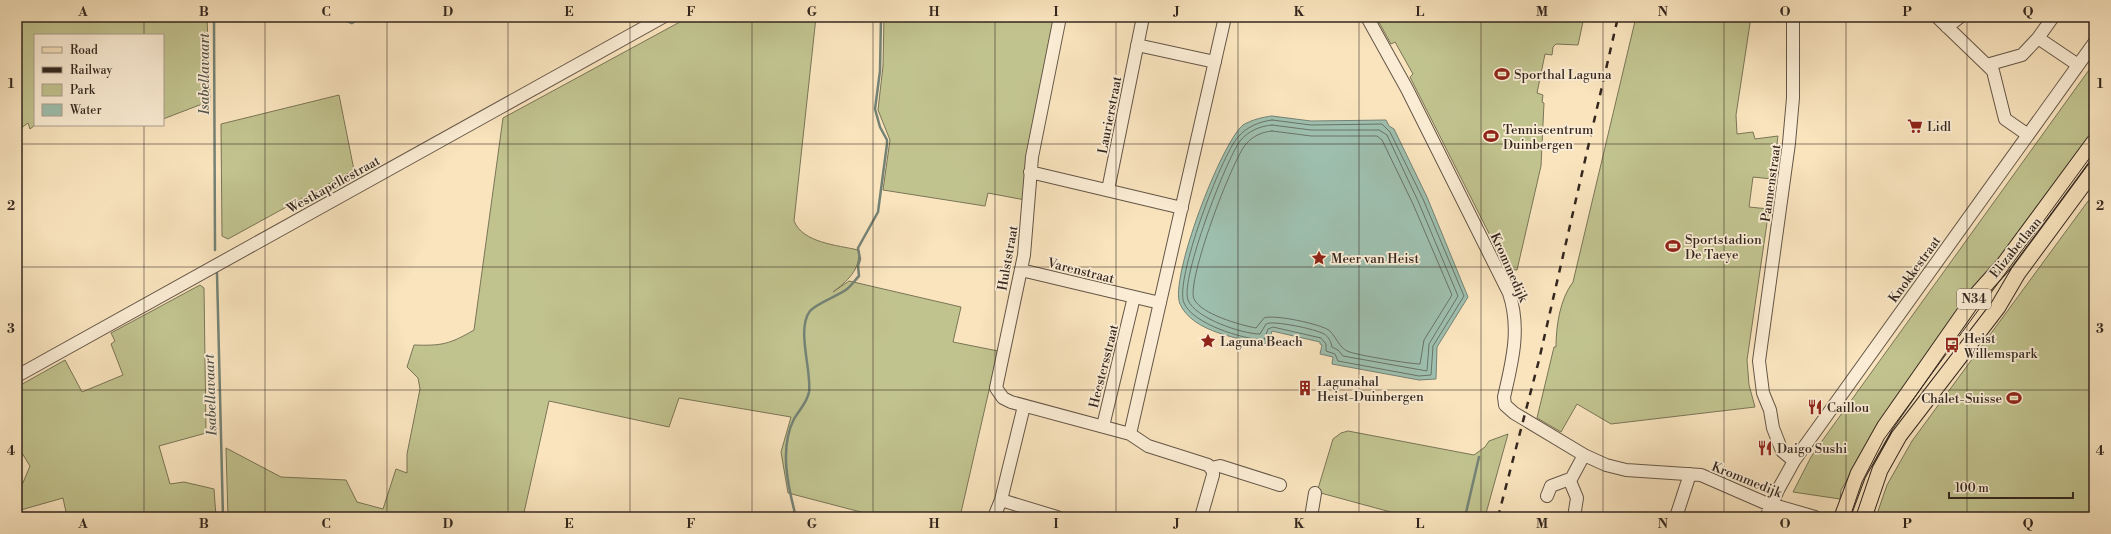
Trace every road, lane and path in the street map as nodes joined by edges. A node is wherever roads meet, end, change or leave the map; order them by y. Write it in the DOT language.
graph roads {
  1 [pos="663,17"];
  2 [pos="1060,17"];
  3 [pos="1143,17"];
  4 [pos="1225,17"];
  5 [pos="1367,17"];
  6 [pos="1793,17"];
  7 [pos="1937,17"];
  8 [pos="1960,17"];
  9 [pos="2053,17"];
  10 [pos="1947,27"];
  11 [pos="2038,38"];
  12 [pos="2094,43"];
  13 [pos="1138,45"];
  14 [pos="1214,62"];
  15 [pos="1988,66"];
  16 [pos="2078,66"];
  17 [pos="2028,135"];
  18 [pos="2094,142"];
  19 [pos="2094,170"];
  20 [pos="1030,172"];
  21 [pos="1108,190"];
  22 [pos="1182,208"];
  23 [pos="1021,270"];
  24 [pos="1134,297"];
  25 [pos="1160,303"];
  26 [pos="17,376"];
  27 [pos="1024,406"];
  28 [pos="1103,426"];
  29 [pos="1130,434"];
  30 [pos="1584,455"];
  31 [pos="1794,461"];
  32 [pos="1211,468"];
  33 [pos="1690,474"];
  34 [pos="1570,481"];
  35 [pos="1280,485"];
  36 [pos="1315,493"];
  37 [pos="1546,496"];
  38 [pos="1001,500"];
  39 [pos="1771,504"];
  40 [pos="1799,515"];
  41 [pos="994,517"];
  42 [pos="1057,517"];
  43 [pos="1201,517"];
  44 [pos="1310,517"];
  45 [pos="1574,517"];
  46 [pos="1676,517"];
  47 [pos="1766,517"];
  48 [pos="1815,517"];
  49 [pos="1842,517"];
  50 [pos="1864,517"];
  1 -- 26 [label="street, Westkapellestraat"];
  2 -- 20 [label="street, Hulststraat"];
  3 -- 13 [label="street, Laurierstraat"];
  4 -- 14 [label="street"];
  5 -- 30 [label="street, Krommedijk"];
  6 -- 31 [label="street, Pannenstraat"];
  7 -- 10 [label="street"];
  8 -- 10 [label="street"];
  9 -- 11 [label="street"];
  10 -- 15 [label="street"];
  11 -- 15 [label="street"];
  11 -- 16 [label="street"];
  12 -- 16 [label="street, Knokkestraat"];
  13 -- 14 [label="street"];
  13 -- 21 [label="street, Laurierstraat"];
  14 -- 22 [label="street"];
  15 -- 17 [label="street"];
  16 -- 17 [label="street, Knokkestraat"];
  17 -- 31 [label="street, Knokkestraat"];
  18 -- 49 [label="main road, Elizabetlaan / N34"];
  19 -- 50 [label="main road, Elizabetlaan / N34"];
  20 -- 21 [label="street"];
  20 -- 23 [label="street, Hulststraat"];
  21 -- 22 [label="street"];
  22 -- 25 [label="street"];
  23 -- 24 [label="street, Varenstraat"];
  23 -- 27 [label="street, Hulststraat"];
  24 -- 25 [label="street"];
  24 -- 28 [label="street, Heestersstraat"];
  25 -- 29 [label="street"];
  27 -- 28 [label="street, Hulststraat"];
  27 -- 38 [label="street"];
  28 -- 29 [label="street, Heestersstraat"];
  29 -- 32 [label="street, Heestersstraat"];
  30 -- 33 [label="street, Krommedijk"];
  30 -- 34 [label="street"];
  31 -- 39 [label="street, Knokkestraat"];
  32 -- 35 [label="street, Heestersstraat"];
  32 -- 43 [label="street"];
  33 -- 39 [label="street, Krommedijk"];
  33 -- 46 [label="street"];
  34 -- 37 [label="street"];
  34 -- 45 [label="street"];
  36 -- 44 [label="street"];
  38 -- 41 [label="street"];
  38 -- 42 [label="street"];
  39 -- 40 [label="street, Krommedijk"];
  39 -- 47 [label="street, Knokkestraat"];
  40 -- 48 [label="street, Krommedijk"];
}
